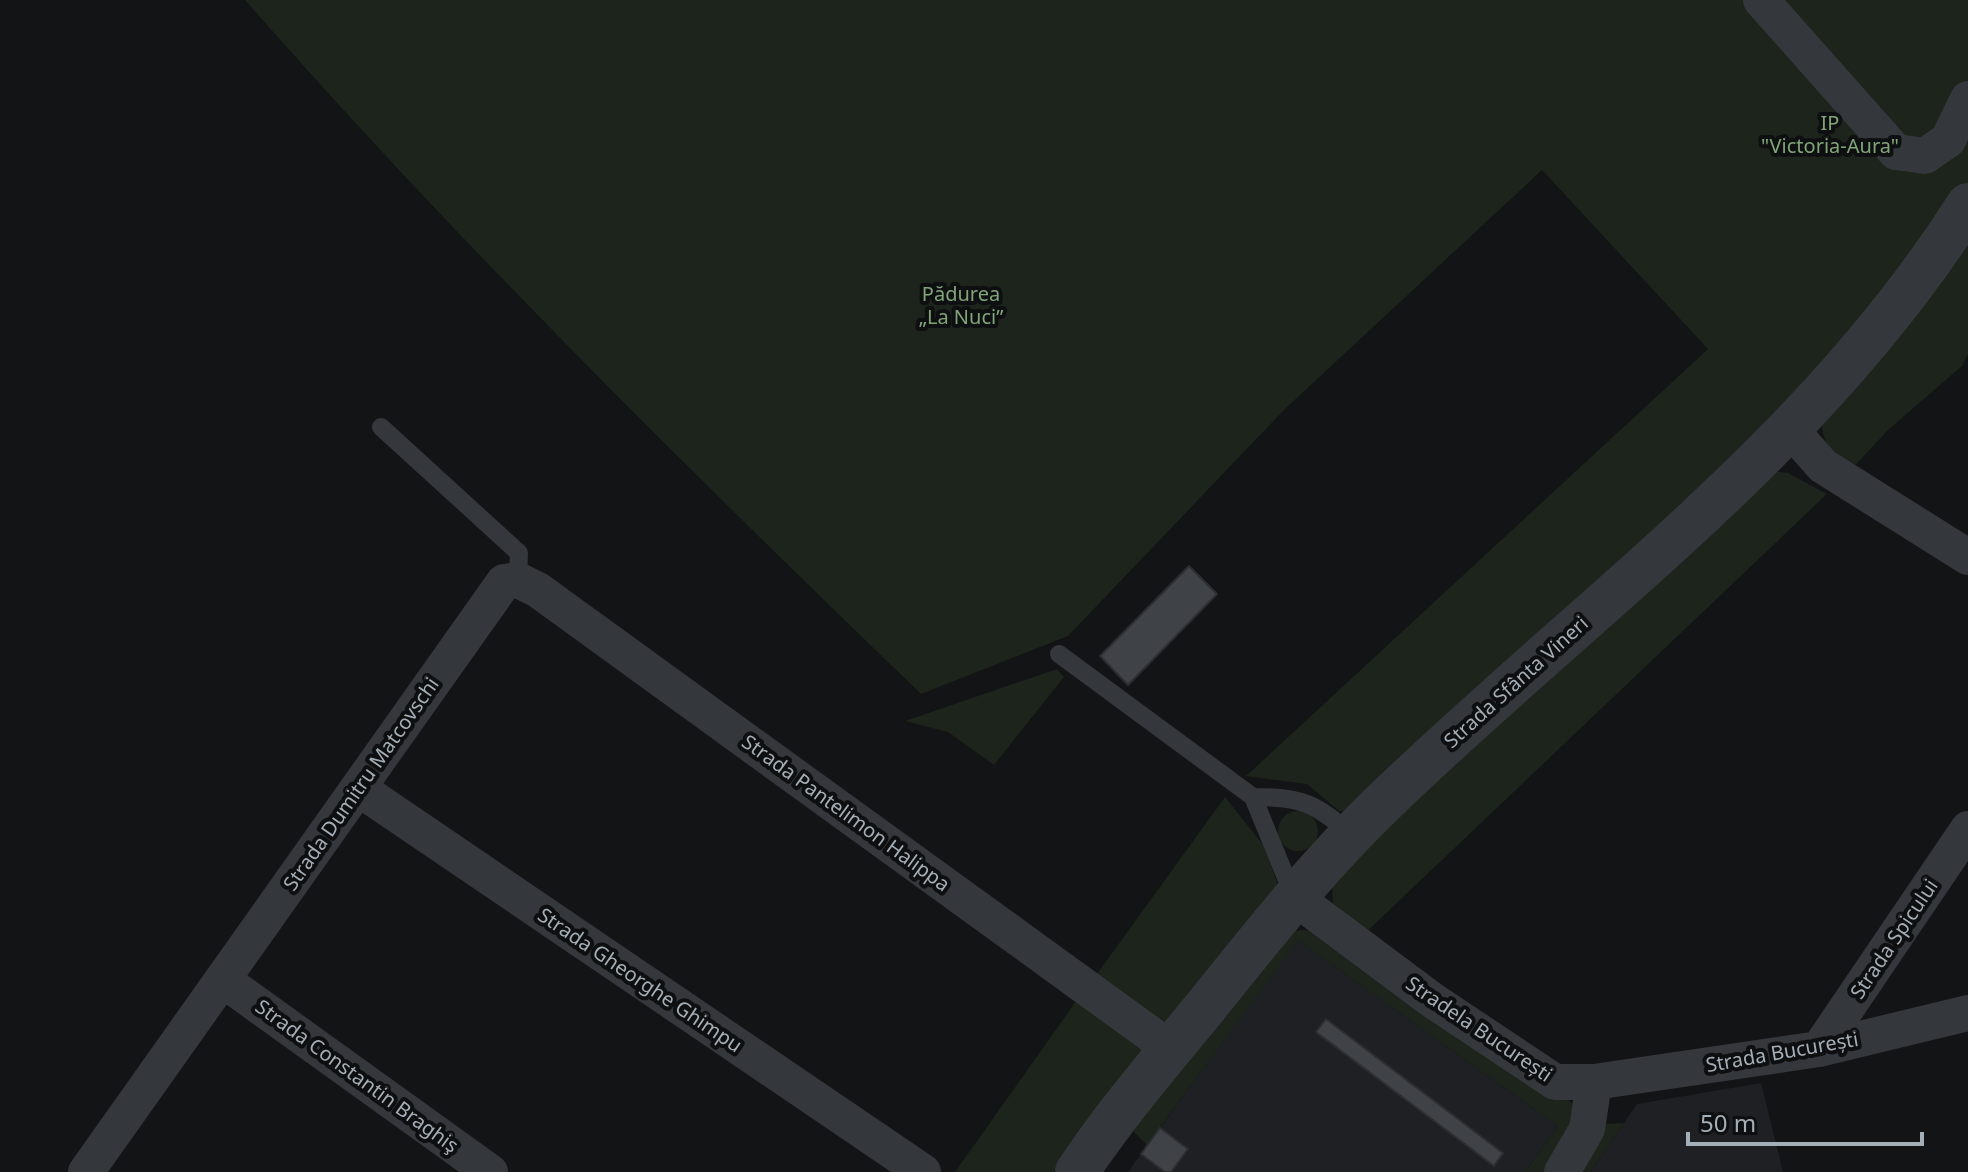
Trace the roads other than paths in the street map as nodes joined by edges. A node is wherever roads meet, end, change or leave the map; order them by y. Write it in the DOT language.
graph roads {
  1 [pos="1761,0"];
  2 [pos="1968,99"];
  3 [pos="1968,205"];
  4 [pos="381,427"];
  5 [pos="1791,430"];
  6 [pos="1968,557"];
  7 [pos="518,580"];
  8 [pos="1059,654"];
  9 [pos="358,788"];
  10 [pos="1253,797"];
  11 [pos="1968,829"];
  12 [pos="1352,835"];
  13 [pos="1294,897"];
  14 [pos="223,980"];
  15 [pos="1968,1013"];
  16 [pos="1171,1049"];
  17 [pos="1819,1049"];
  18 [pos="1594,1082"];
  19 [pos="86,1172"];
  20 [pos="490,1172"];
  21 [pos="923,1172"];
  22 [pos="1077,1172"];
  23 [pos="1562,1172"];
  1 -- 2 [label="street"];
  3 -- 5 [label="street, Strada Sfânta Vineri"];
  4 -- 7 [label="lane"];
  5 -- 6 [label="street"];
  5 -- 12 [label="street, Strada Sfânta Vineri"];
  7 -- 9 [label="street, Strada Dumitru Matcovschi"];
  7 -- 16 [label="street, Strada Pantelimon Halippa"];
  8 -- 10 [label="lane"];
  9 -- 14 [label="street, Strada Dumitru Matcovschi"];
  9 -- 21 [label="street, Strada Gheorghe Ghimpu"];
  10 -- 12 [label="lane"];
  10 -- 13 [label="lane"];
  11 -- 17 [label="street, Strada Spicului"];
  12 -- 13 [label="street, Strada Sfânta Vineri"];
  13 -- 16 [label="street, Strada Sfânta Vineri"];
  13 -- 18 [label="street, Stradela București"];
  14 -- 19 [label="street, Strada Dumitru Matcovschi"];
  14 -- 20 [label="street, Strada Constantin Braghiş"];
  15 -- 17 [label="street, Strada București"];
  16 -- 22 [label="street, Strada Sfânta Vineri"];
  17 -- 18 [label="street, Strada București"];
  18 -- 23 [label="street"];
}
